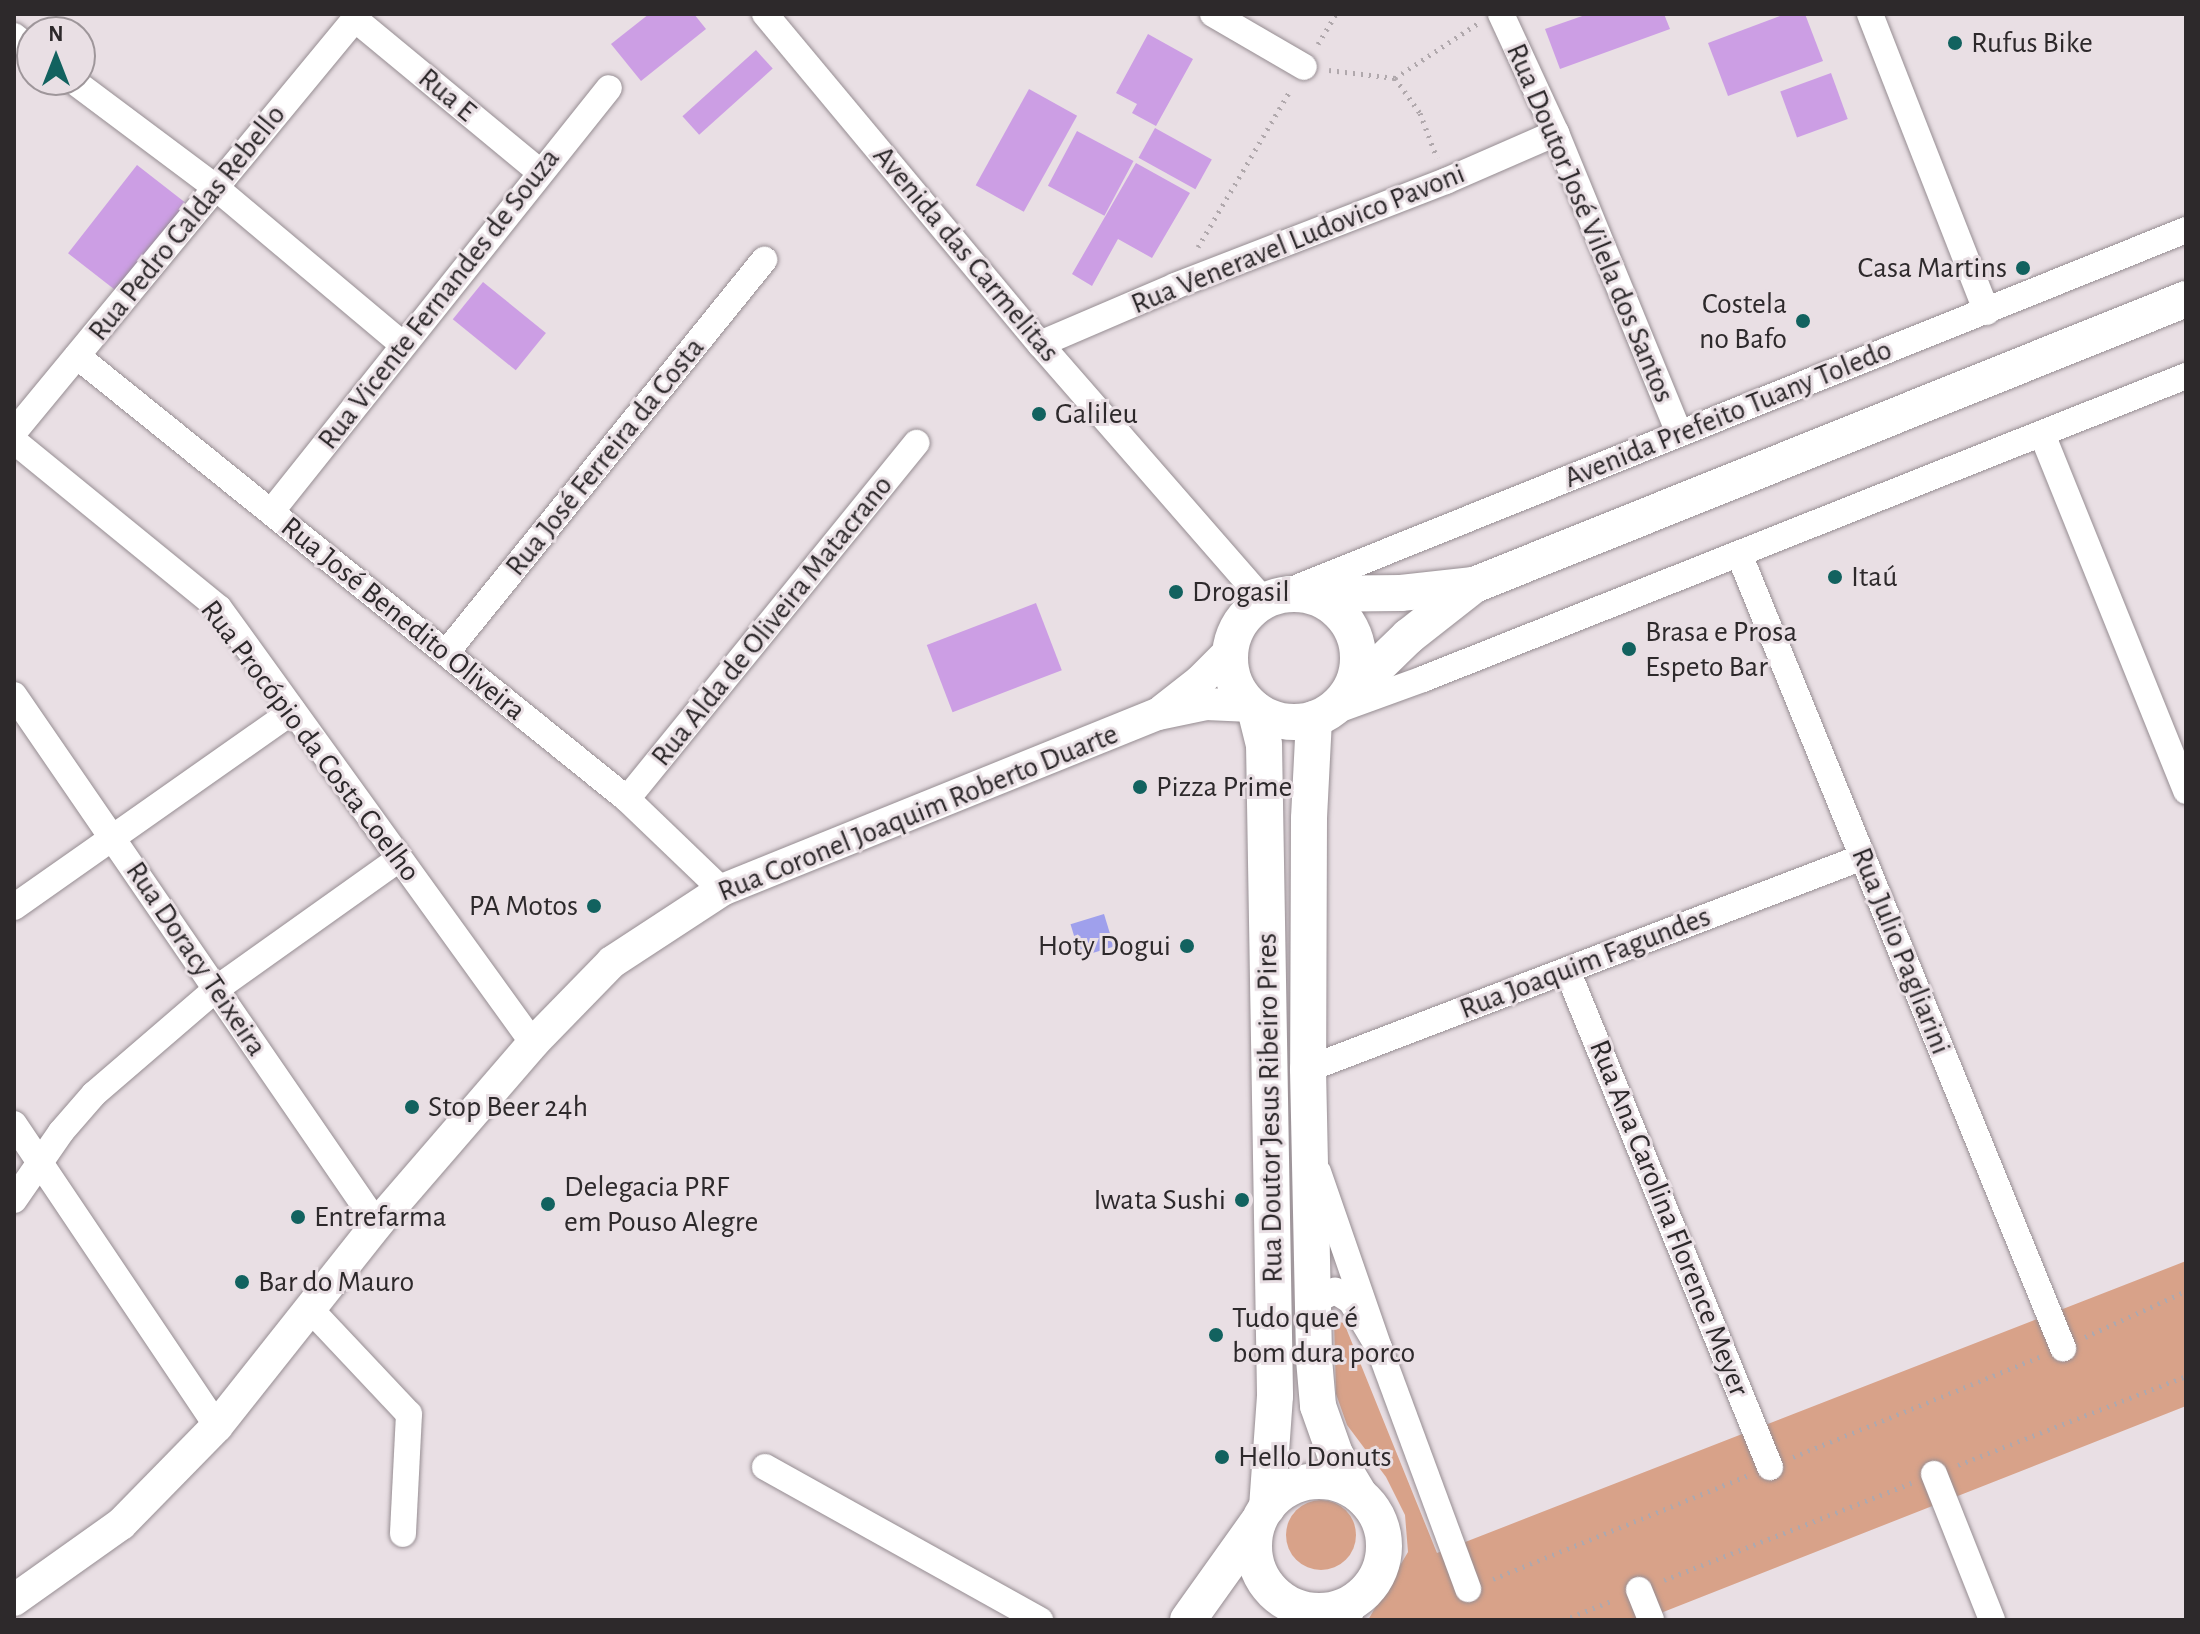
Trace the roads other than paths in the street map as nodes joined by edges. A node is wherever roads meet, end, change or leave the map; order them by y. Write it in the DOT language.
graph roads {
  1 [pos="765,14"];
  2 [pos="1213,14"];
  3 [pos="1872,15"];
  4 [pos="357,16"];
  5 [pos="1490,18"];
  6 [pos="1304,67"];
  7 [pos="609,88"];
  8 [pos="93,96"];
  9 [pos="1556,133"];
  10 [pos="539,171"];
  11 [pos="215,187"];
  12 [pos="2186,230"];
  13 [pos="764,260"];
  14 [pos="2186,299"];
  15 [pos="1987,312"];
  16 [pos="402,344"];
  17 [pos="1040,344"];
  18 [pos="77,356"];
  19 [pos="2186,376"];
  20 [pos="14,432"];
  21 [pos="1679,433"];
  22 [pos="2042,434"];
  23 [pos="14,441"];
  24 [pos="916,443"];
  25 [pos="271,512"];
  26 [pos="1739,554"];
  27 [pos="1474,585"];
  28 [pos="1279,598"];
  29 [pos="1230,651"];
  30 [pos="446,653"];
  31 [pos="14,695"];
  32 [pos="1253,708"];
  33 [pos="293,711"];
  34 [pos="1326,712"];
  35 [pos="1158,714"];
  36 [pos="2177,742"];
  37 [pos="2186,791"];
  38 [pos="627,799"];
  39 [pos="112,838"];
  40 [pos="1863,857"];
  41 [pos="399,859"];
  42 [pos="722,890"];
  43 [pos="14,907"];
  44 [pos="1567,970"];
  45 [pos="216,989"];
  46 [pos="533,1043"];
  47 [pos="1308,1069"];
  48 [pos="14,1124"];
  49 [pos="1310,1147"];
  50 [pos="40,1162"];
  51 [pos="14,1200"];
  52 [pos="377,1224"];
  53 [pos="1313,1302"];
  54 [pos="310,1309"];
  55 [pos="1379,1348"];
  56 [pos="2063,1348"];
  57 [pos="217,1426"];
  58 [pos="765,1467"];
  59 [pos="1770,1467"];
  60 [pos="1934,1474"];
  61 [pos="1359,1494"];
  62 [pos="1263,1515"];
  63 [pos="403,1534"];
  64 [pos="1468,1589"];
  65 [pos="1639,1590"];
  66 [pos="14,1600"];
  67 [pos="1352,1610"];
  68 [pos="1312,1613"];
  69 [pos="1040,1620"];
  70 [pos="1188,1620"];
  71 [pos="1265,1620"];
  72 [pos="1651,1620"];
  73 [pos="1992,1620"];
  1 -- 17 [label="street, Avenida das Carmelitas"];
  2 -- 6 [label="street"];
  3 -- 15 [label="street"];
  4 -- 10 [label="street, Rua E"];
  4 -- 11 [label="street, Rua Pedro Caldas Rebello"];
  5 -- 9 [label="street, Rua Doutor José Vilela dos Santos"];
  7 -- 10 [label="street, Rua Vicente Fernandes de Souza"];
  8 -- 11 [label="street"];
  9 -- 17 [label="street, Rua Veneravel Ludovico Pavoni"];
  9 -- 21 [label="street, Rua Doutor José Vilela dos Santos"];
  10 -- 16 [label="street, Rua Vicente Fernandes de Souza"];
  11 -- 16 [label="street"];
  11 -- 18 [label="street, Rua Pedro Caldas Rebello"];
  12 -- 15 [label="street, Avenida Prefeito Tuany Toledo"];
  13 -- 30 [label="street, Rua José Ferreira da Costa"];
  14 -- 27 [label="main road"];
  15 -- 21 [label="street, Avenida Prefeito Tuany Toledo"];
  16 -- 25 [label="street, Rua Vicente Fernandes de Souza"];
  17 -- 28 [label="street, Avenida das Carmelitas"];
  18 -- 20 [label="street, Rua Pedro Caldas Rebello"];
  18 -- 25 [label="street, Rua José Benedito Oliveira"];
  19 -- 22 [label="street"];
  21 -- 28 [label="street, Avenida Prefeito Tuany Toledo"];
  22 -- 26 [label="street"];
  22 -- 36 [label="street"];
  23 -- 33 [label="street, Rua Procópio da Costa Coelho"];
  24 -- 38 [label="street, Rua Alda de Oliveira Matacrano"];
  25 -- 30 [label="street, Rua José Benedito Oliveira"];
  26 -- 34 [label="street"];
  26 -- 40 [label="street, Rua Julio Pagliarini"];
  27 -- 28 [label="main road"];
  27 -- 34 [label="main road"];
  28 -- 29 [label="main road"];
  28 -- 34 [label="main road"];
  29 -- 32 [label="main road"];
  29 -- 35 [label="street, Rua Coronel Joaquim Roberto Duarte"];
  30 -- 38 [label="street, Rua José Benedito Oliveira"];
  31 -- 39 [label="street, Rua Doracy Teixeira"];
  32 -- 34 [label="main road"];
  32 -- 35 [label="street, Rua Coronel Joaquim Roberto Duarte"];
  32 -- 62 [label="main road, Rua Doutor Jesus Ribeiro Pires"];
  33 -- 39 [label="street"];
  33 -- 41 [label="street, Rua Procópio da Costa Coelho"];
  34 -- 47 [label="main road, Rua Doutor Jesus Ribeiro Pires"];
  35 -- 42 [label="street, Rua Coronel Joaquim Roberto Duarte"];
  36 -- 37 [label="street"];
  38 -- 42 [label="street, Rua José Benedito Oliveira"];
  39 -- 43 [label="street"];
  39 -- 45 [label="street, Rua Doracy Teixeira"];
  40 -- 44 [label="street, Rua Joaquim Fagundes"];
  40 -- 56 [label="street, Rua Julio Pagliarini"];
  41 -- 45 [label="street"];
  41 -- 46 [label="street, Rua Procópio da Costa Coelho"];
  42 -- 46 [label="street, Rua Coronel Joaquim Roberto Duarte"];
  44 -- 47 [label="street, Rua Joaquim Fagundes"];
  44 -- 59 [label="street, Rua Ana Carolina Florence Meyer"];
  45 -- 50 [label="street"];
  45 -- 52 [label="street, Rua Doracy Teixeira"];
  46 -- 52 [label="street, Rua Coronel Joaquim Roberto Duarte"];
  47 -- 49 [label="main road, Rua Doutor Jesus Ribeiro Pires"];
  48 -- 50 [label="street"];
  49 -- 53 [label="main road, Rua Doutor Jesus Ribeiro Pires"];
  49 -- 55 [label="street, Rua Doutor Jesus Ribeiro Pires"];
  50 -- 51 [label="street"];
  50 -- 57 [label="street"];
  52 -- 54 [label="street, Rua Coronel Joaquim Roberto Duarte"];
  53 -- 55 [label="street, Rua Doutor Jesus Ribeiro Pires"];
  53 -- 61 [label="main road, Rua Doutor Jesus Ribeiro Pires"];
  54 -- 57 [label="street, Rua Coronel Joaquim Roberto Duarte"];
  54 -- 63 [label="street"];
  55 -- 64 [label="street, Rua Doutor Jesus Ribeiro Pires"];
  57 -- 66 [label="street, Rua Coronel Joaquim Roberto Duarte"];
  58 -- 69 [label="street"];
  60 -- 73 [label="street"];
  61 -- 62 [label="main road"];
  61 -- 67 [label="main road"];
  62 -- 68 [label="main road"];
  62 -- 70 [label="main road"];
  65 -- 72 [label="street"];
  67 -- 68 [label="main road"];
  68 -- 71 [label="main road"];
}
